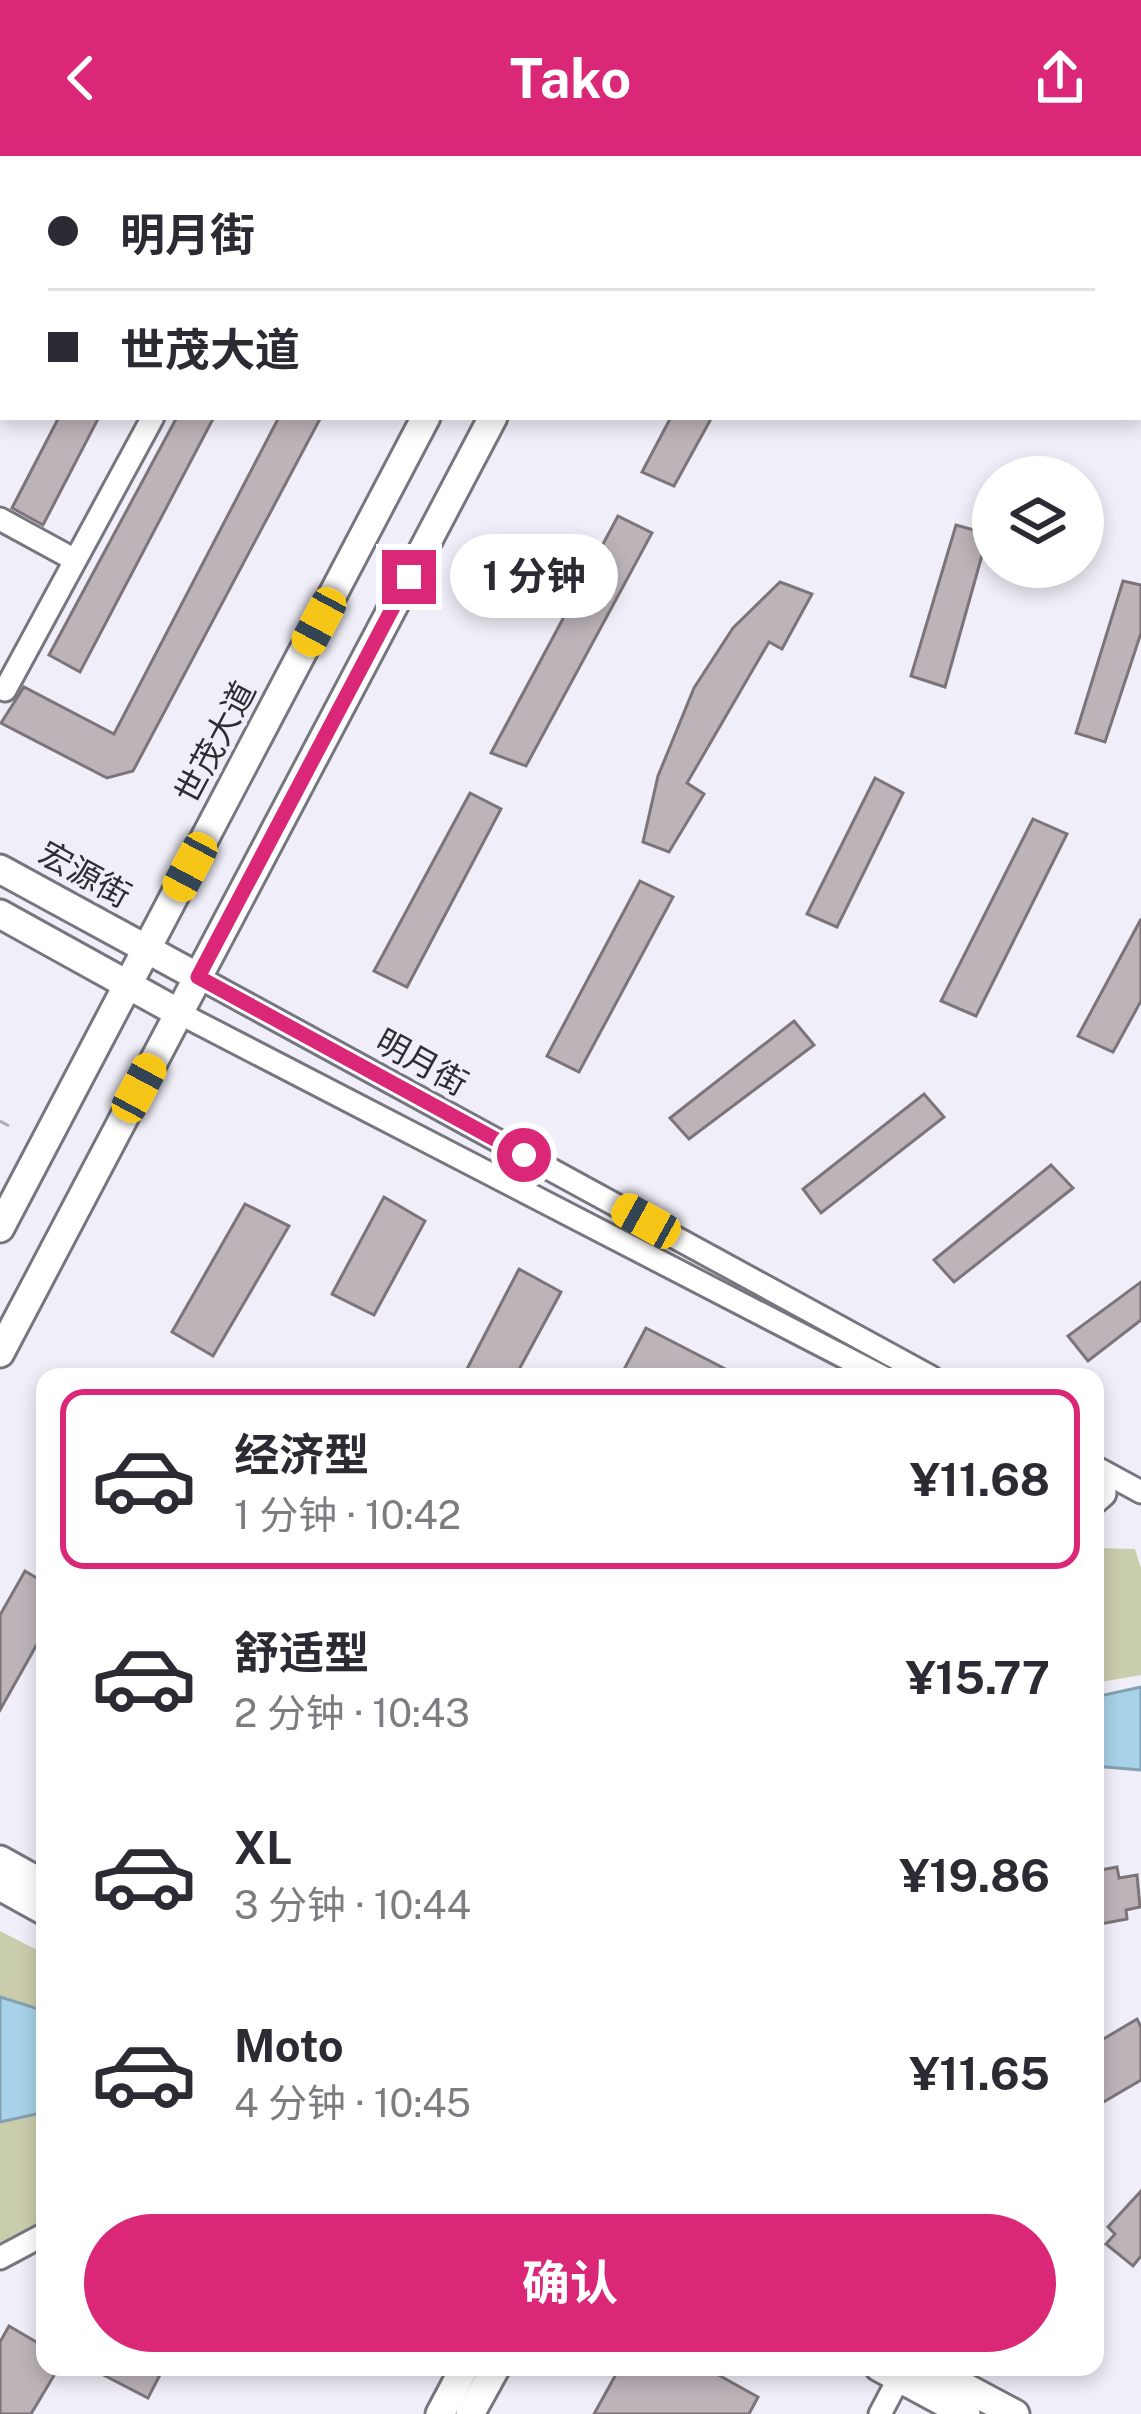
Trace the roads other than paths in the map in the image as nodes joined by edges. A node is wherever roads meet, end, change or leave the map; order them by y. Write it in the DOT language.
graph roads {
  1 [pos="150,420"];
  2 [pos="424,420"];
  3 [pos="492,420"];
  4 [pos="0,518"];
  5 [pos="75,560"];
  6 [pos="5,690"];
  7 [pos="0,869"];
  8 [pos="0,914"];
  9 [pos="147,949"];
  10 [pos="198,977"];
  11 [pos="128,985"];
  12 [pos="179,1013"];
  13 [pos="0,1228"];
  14 [pos="0,1353"];
  15 [pos="867,1368"];
  16 [pos="915,1368"];
  17 [pos="1104,1488"];
  18 [pos="1141,1495"];
  19 [pos="0,1860"];
  20 [pos="36,1880"];
  21 [pos="0,1886"];
  22 [pos="36,1906"];
  23 [pos="36,2239"];
  24 [pos="0,2258"];
  25 [pos="461,2376"];
  26 [pos="491,2376"];
  27 [pos="888,2376"];
  28 [pos="896,2376"];
  29 [pos="945,2376"];
  30 [pos="440,2414"];
  31 [pos="470,2414"];
  32 [pos="880,2414"];
  33 [pos="966,2414"];
  34 [pos="1015,2414"];
  1 -- 5 [label="street"];
  2 -- 9 [label="main road, 世茂大道"];
  3 -- 10 [label="main road"];
  4 -- 5 [label="street"];
  5 -- 6 [label="street"];
  7 -- 9 [label="main road, 宏源街"];
  8 -- 11 [label="main road"];
  9 -- 10 [label="main road, 宏源街"];
  9 -- 11 [label="main road, 世茂大道"];
  10 -- 12 [label="main road"];
  10 -- 16 [label="street, 明月街"];
  11 -- 12 [label="main road"];
  11 -- 13 [label="main road, 世茂大道"];
  12 -- 14 [label="main road"];
  12 -- 15 [label="street, 明月街"];
  17 -- 18 [label="street"];
  19 -- 20 [label="main road"];
  21 -- 22 [label="main road"];
  23 -- 24 [label="street"];
  25 -- 30 [label="main road"];
  26 -- 31 [label="main road"];
  27 -- 32 [label="street"];
  28 -- 33 [label="main road"];
  29 -- 34 [label="main road"];
}
